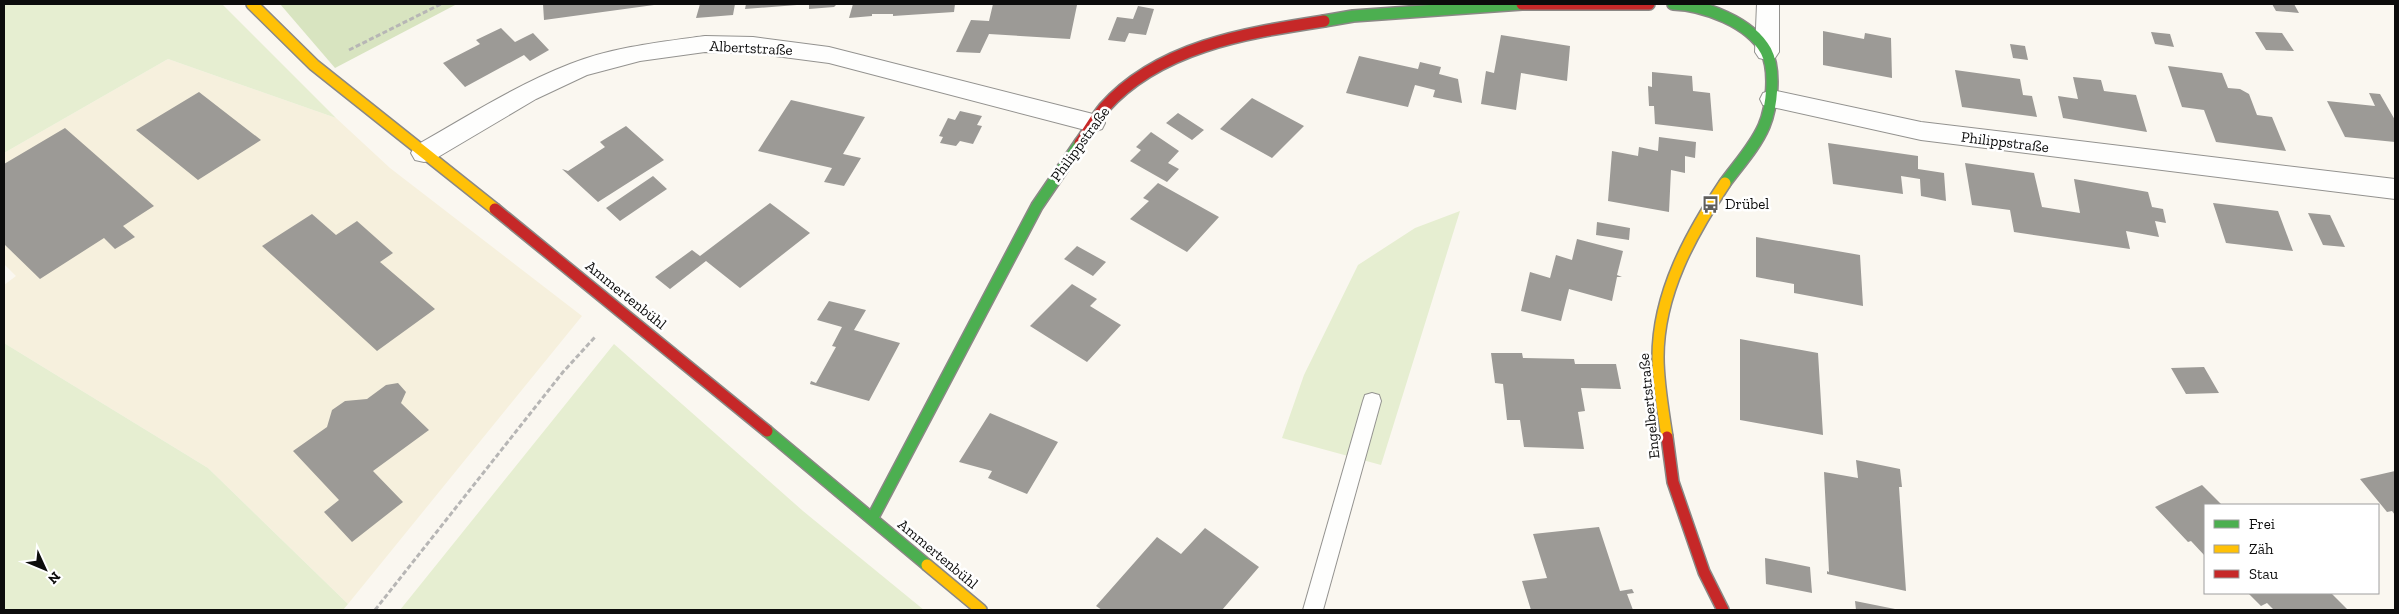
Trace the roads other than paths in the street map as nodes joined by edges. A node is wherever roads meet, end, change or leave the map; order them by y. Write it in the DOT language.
graph roads {
  1 [pos="252,4"];
  2 [pos="1648,4"];
  3 [pos="1673,4"];
  4 [pos="1768,4"];
  5 [pos="1766,52"];
  6 [pos="1772,99"];
  7 [pos="1093,123"];
  8 [pos="424,153"];
  9 [pos="2395,189"];
  10 [pos="1372,401"];
  11 [pos="872,519"];
  12 [pos="981,610"];
  13 [pos="1312,610"];
  14 [pos="1723,610"];
  1 -- 8 [label="street, Ammertenbühl"];
  2 -- 7 [label="street, Philippstraße"];
  3 -- 5 [label="street"];
  4 -- 5 [label="street"];
  5 -- 6 [label="street"];
  6 -- 9 [label="street, Philippstraße"];
  6 -- 14 [label="street, Engelbertstraße"];
  7 -- 8 [label="street, Albertstraße"];
  7 -- 11 [label="street, Philippstraße"];
  8 -- 11 [label="street, Ammertenbühl"];
  10 -- 13 [label="lane"];
  11 -- 12 [label="street, Ammertenbühl"];
}
